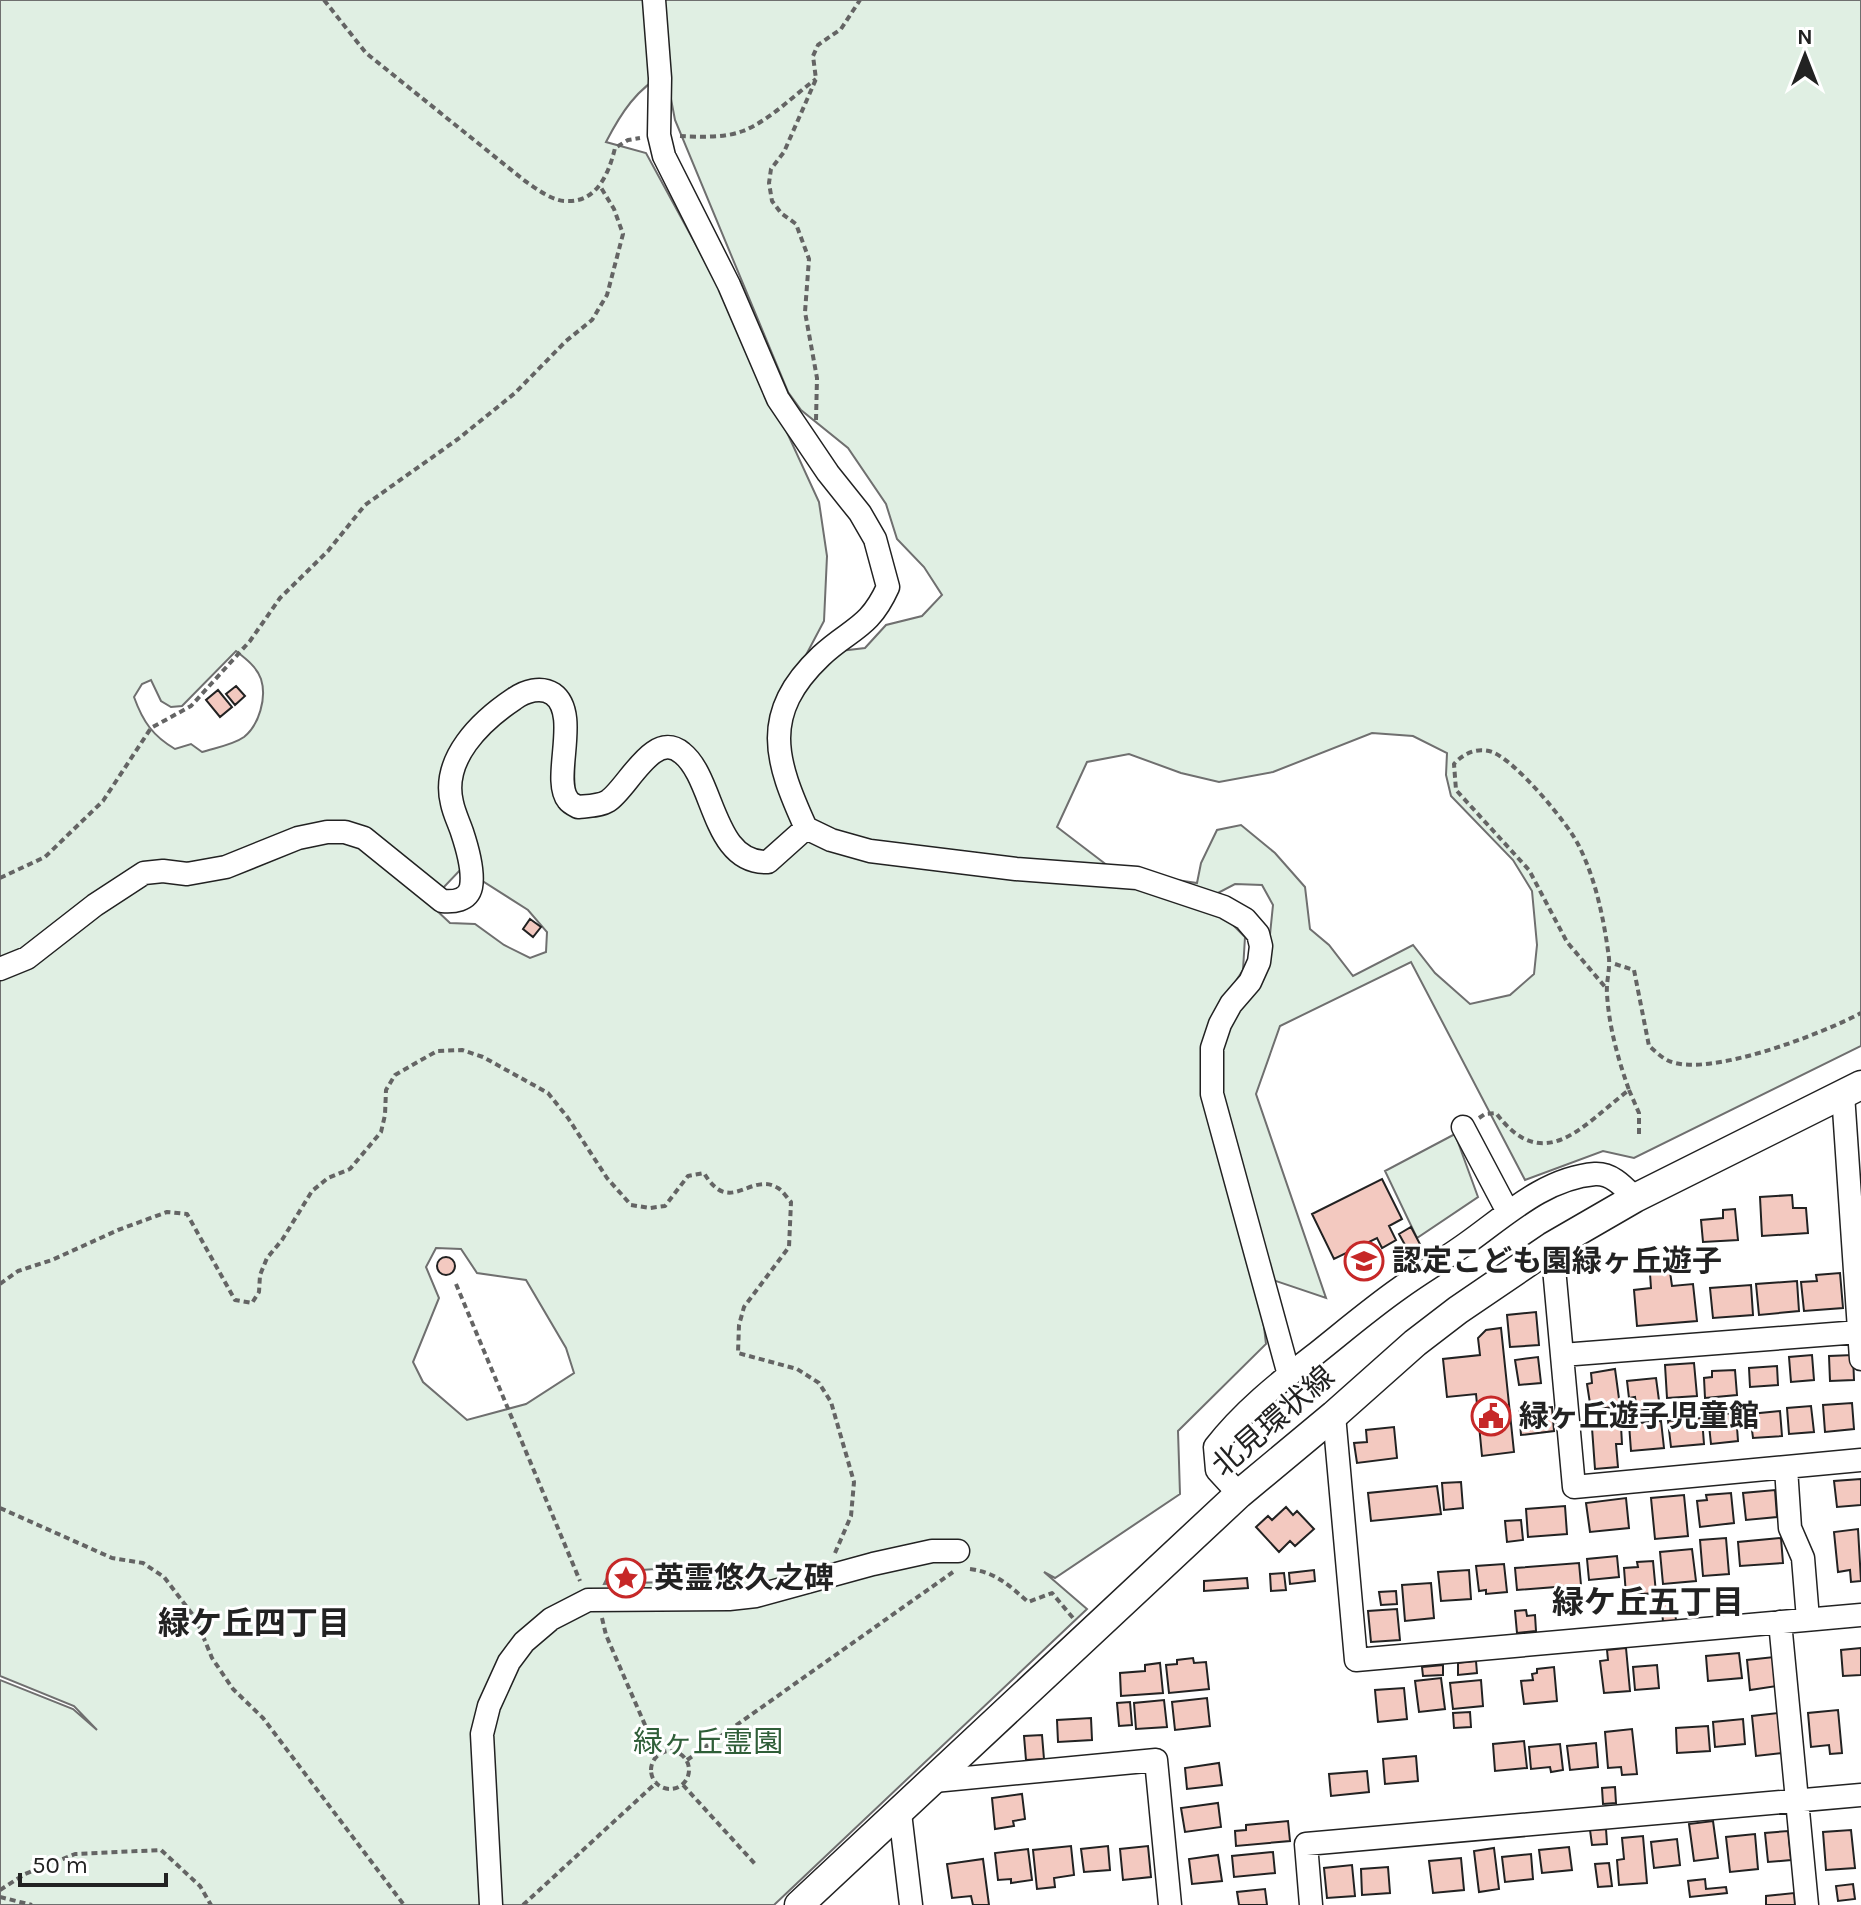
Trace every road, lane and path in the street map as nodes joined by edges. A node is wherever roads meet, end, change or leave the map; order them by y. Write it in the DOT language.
graph roads {
  1 [pos="324,0"];
  2 [pos="654,0"];
  3 [pos="860,0"];
  4 [pos="816,79"];
  5 [pos="659,135"];
  6 [pos="600,186"];
  7 [pos="805,439"];
  8 [pos="806,828"];
  9 [pos="0,878"];
  10 [pos="1615,964"];
  11 [pos="0,969"];
  12 [pos="1606,988"];
  13 [pos="1861,1013"];
  14 [pos="1629,1090"];
  15 [pos="1852,1090"];
  16 [pos="1463,1127"];
  17 [pos="1639,1137"];
  18 [pos="1635,1198"];
  19 [pos="1508,1212"];
  20 [pos="1552,1246"];
  21 [pos="0,1284"];
  22 [pos="456,1284"];
  23 [pos="1859,1332"];
  24 [pos="1562,1355"];
  25 [pos="1861,1359"];
  26 [pos="1289,1375"];
  27 [pos="1334,1415"];
  28 [pos="1861,1460"];
  29 [pos="1786,1468"];
  30 [pos="1239,1494"];
  31 [pos="0,1508"];
  32 [pos="958,1551"];
  33 [pos="823,1577"];
  34 [pos="593,1600"];
  35 [pos="1861,1615"];
  36 [pos="1075,1619"];
  37 [pos="1808,1619"];
  38 [pos="1780,1622"];
  39 [pos="658,1755"];
  40 [pos="687,1760"];
  41 [pos="934,1781"];
  42 [pos="656,1783"];
  43 [pos="683,1785"];
  44 [pos="1861,1795"];
  45 [pos="1797,1801"];
  46 [pos="900,1813"];
  47 [pos="756,1865"];
  48 [pos="0,1890"];
  49 [pos="0,1897"];
  50 [pos="32,1905"];
  51 [pos="211,1905"];
  52 [pos="404,1905"];
  53 [pos="491,1905"];
  54 [pos="523,1905"];
  55 [pos="799,1905"];
  56 [pos="911,1905"];
  57 [pos="1170,1905"];
  58 [pos="1311,1905"];
  59 [pos="1807,1905"];
  1 -- 6 [label="path"];
  2 -- 5 [label="street"];
  3 -- 4 [label="path"];
  4 -- 5 [label="path"];
  4 -- 7 [label="path"];
  5 -- 6 [label="path"];
  5 -- 7 [label="street"];
  6 -- 9 [label="path"];
  7 -- 8 [label="street"];
  8 -- 11 [label="street"];
  8 -- 26 [label="street"];
  10 -- 13 [label="path"];
  12 -- 12 [label="path"];
  12 -- 14 [label="path"];
  14 -- 16 [label="path"];
  14 -- 17 [label="path"];
  15 -- 18 [label="main road, 北見環状線"];
  15 -- 23 [label="street"];
  16 -- 19 [label="street"];
  18 -- 19 [label="street"];
  18 -- 20 [label="main road, 北見環状線"];
  19 -- 26 [label="street"];
  20 -- 24 [label="street"];
  20 -- 27 [label="main road, 北見環状線"];
  21 -- 33 [label="path"];
  22 -- 34 [label="path"];
  23 -- 24 [label="street"];
  23 -- 25 [label="street"];
  24 -- 29 [label="street"];
  26 -- 30 [label="street"];
  27 -- 30 [label="main road, 北見環状線"];
  27 -- 38 [label="street"];
  28 -- 29 [label="street"];
  29 -- 37 [label="street"];
  30 -- 41 [label="main road, 北見環状線"];
  31 -- 52 [label="path"];
  32 -- 33 [label="street"];
  33 -- 34 [label="street"];
  34 -- 39 [label="path"];
  34 -- 53 [label="street"];
  35 -- 37 [label="street"];
  36 -- 40 [label="path"];
  37 -- 38 [label="street"];
  38 -- 45 [label="street"];
  39 -- 40 [label="path"];
  39 -- 42 [label="path"];
  40 -- 43 [label="path"];
  41 -- 46 [label="main road, 北見環状線"];
  41 -- 57 [label="street"];
  42 -- 43 [label="path"];
  42 -- 54 [label="path"];
  43 -- 47 [label="path"];
  44 -- 45 [label="street"];
  45 -- 58 [label="street"];
  45 -- 59 [label="street"];
  46 -- 55 [label="main road, 北見環状線"];
  46 -- 56 [label="street"];
  48 -- 51 [label="path"];
  49 -- 50 [label="path"];
}
